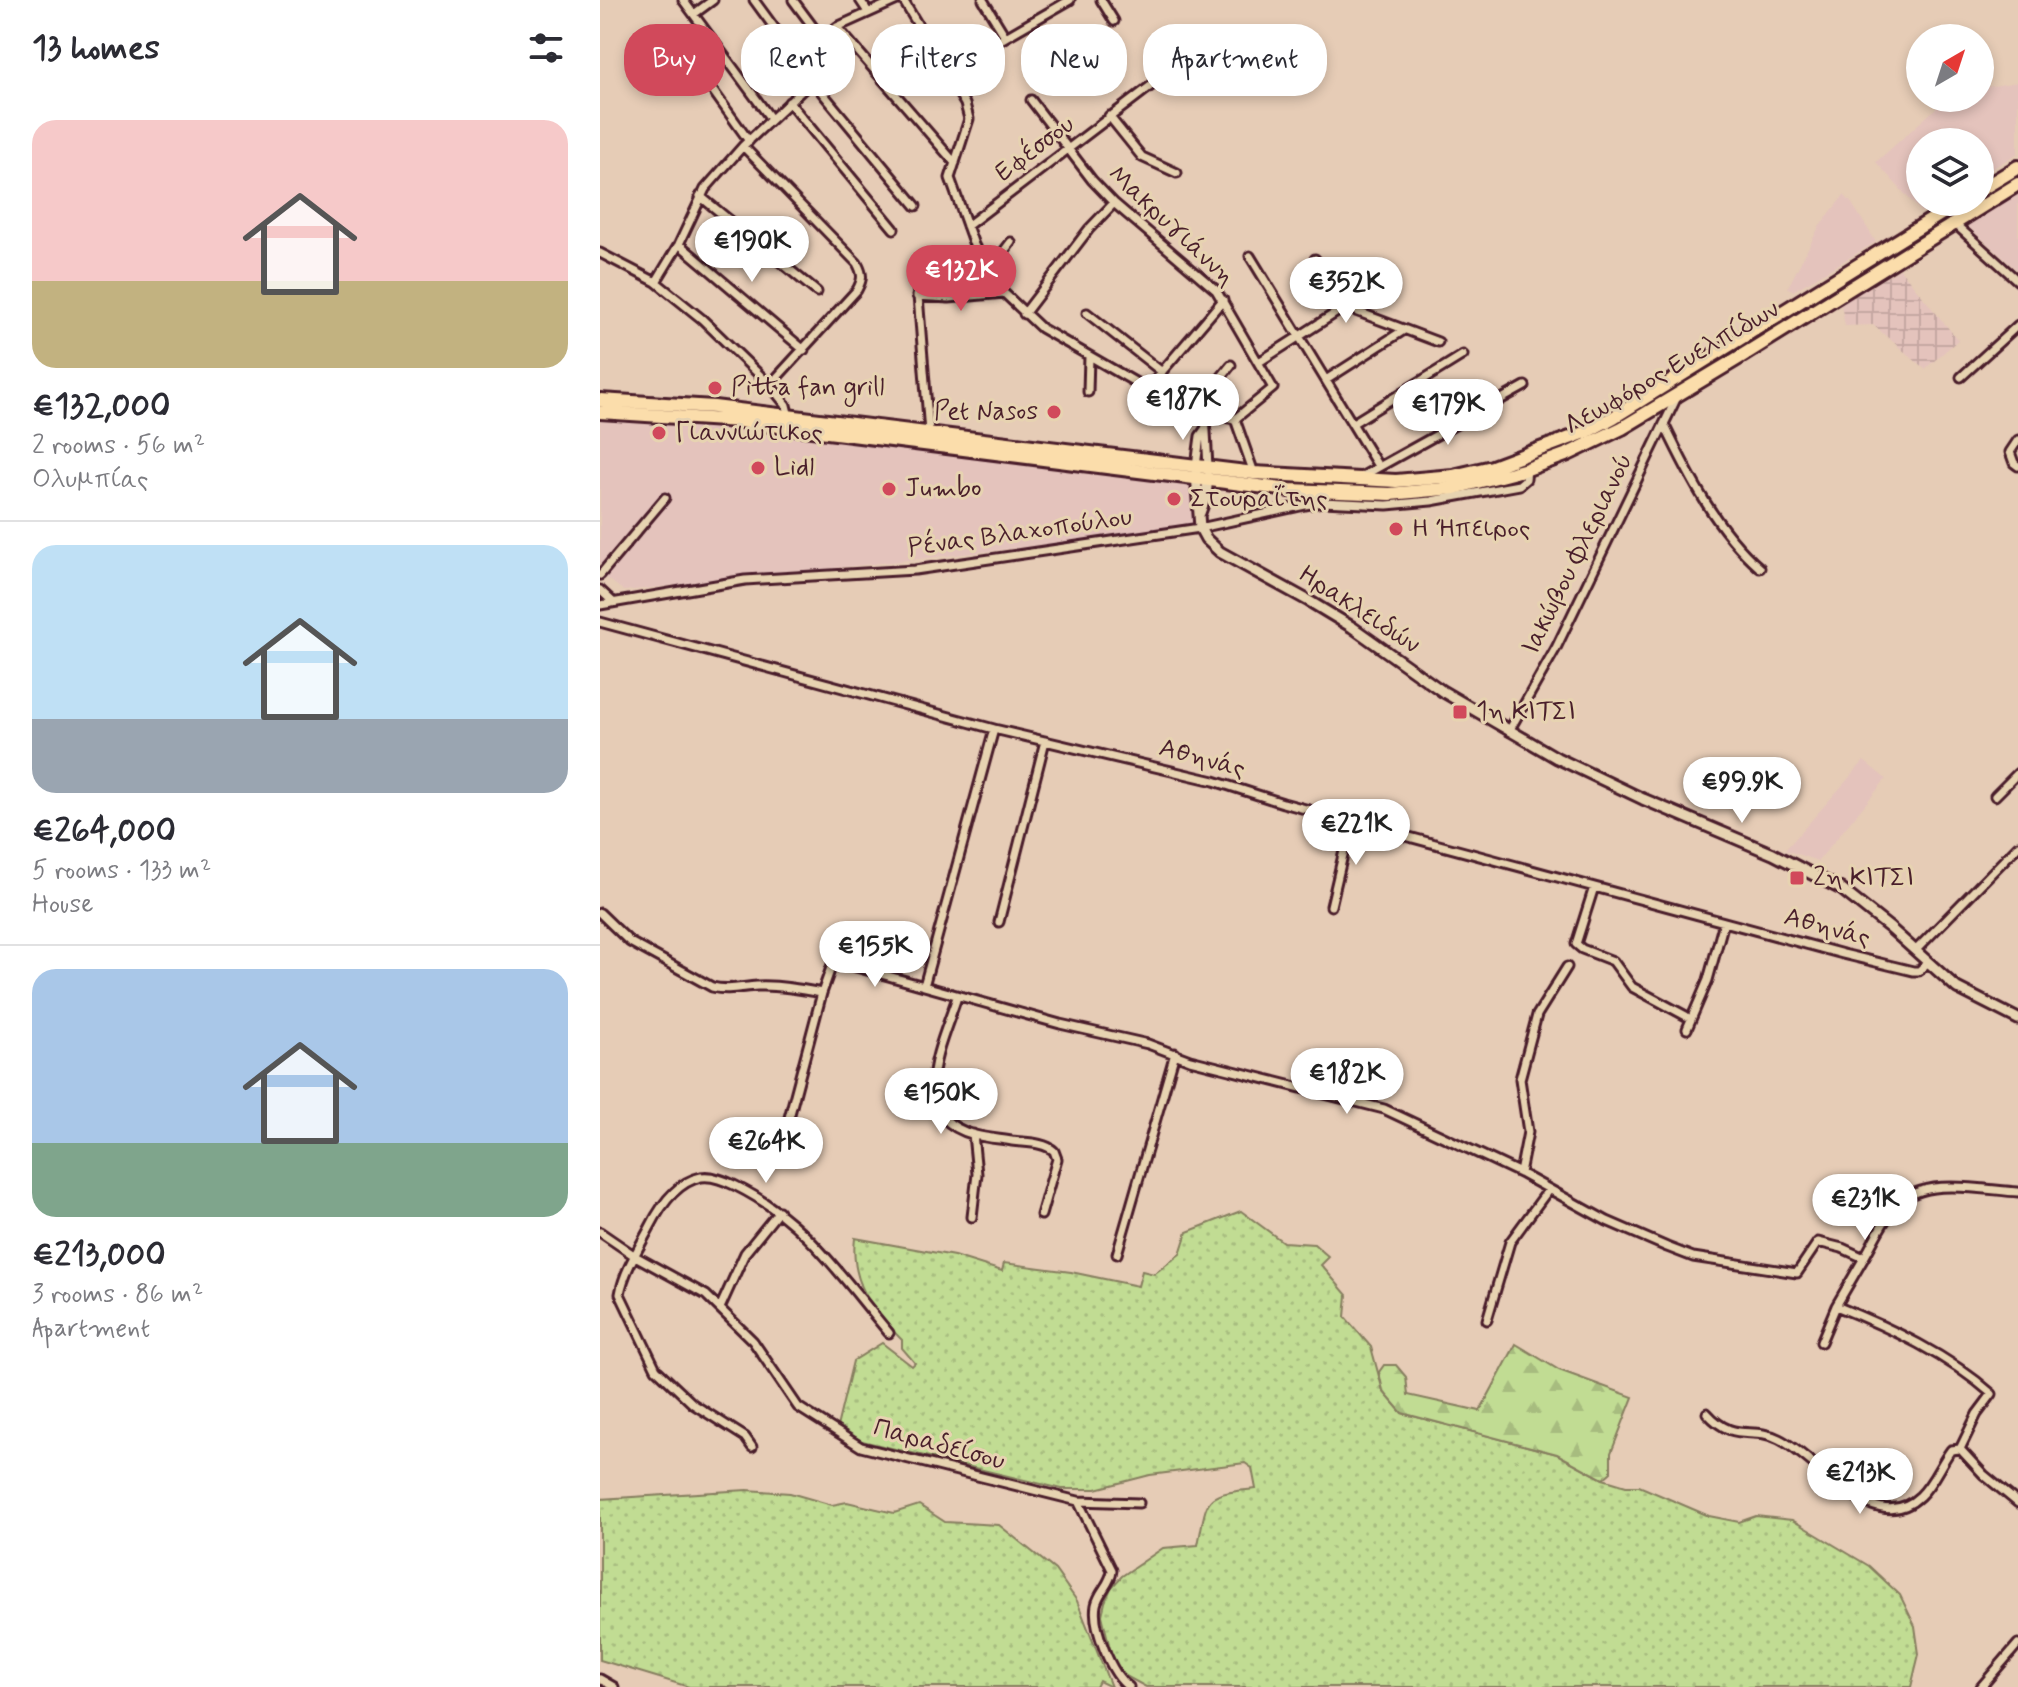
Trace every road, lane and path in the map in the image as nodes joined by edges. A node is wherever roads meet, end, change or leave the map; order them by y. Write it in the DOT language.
graph roads {
  1 [pos="683,0"];
  2 [pos="713,0"];
  3 [pos="754,0"];
  4 [pos="793,0"];
  5 [pos="860,0"];
  6 [pos="900,0"];
  7 [pos="983,0"];
  8 [pos="1070,0"];
  9 [pos="1101,0"];
  10 [pos="868,12"];
  11 [pos="694,14"];
  12 [pos="1114,21"];
  13 [pos="772,24"];
  14 [pos="811,24"];
  15 [pos="843,24"];
  16 [pos="915,24"];
  17 [pos="998,24"];
  18 [pos="1005,36"];
  19 [pos="855,48"];
  20 [pos="1143,91"];
  21 [pos="715,96"];
  22 [pos="796,96"];
  23 [pos="826,96"];
  24 [pos="960,96"];
  25 [pos="1031,100"];
  26 [pos="789,102"];
  27 [pos="1109,116"];
  28 [pos="771,119"];
  29 [pos="746,143"];
  30 [pos="1068,147"];
  31 [pos="955,163"];
  32 [pos="2018,167"];
  33 [pos="1177,173"];
  34 [pos="1994,182"];
  35 [pos="2018,184"];
  36 [pos="700,196"];
  37 [pos="1114,203"];
  38 [pos="916,206"];
  39 [pos="1937,216"];
  40 [pos="1954,223"];
  41 [pos="967,226"];
  42 [pos="894,229"];
  43 [pos="1011,242"];
  44 [pos="679,244"];
  45 [pos="600,253"];
  46 [pos="1250,256"];
  47 [pos="1315,259"];
  48 [pos="916,271"];
  49 [pos="988,272"];
  50 [pos="2018,281"];
  51 [pos="656,282"];
  52 [pos="817,292"];
  53 [pos="1004,293"];
  54 [pos="917,296"];
  55 [pos="1223,300"];
  56 [pos="1345,307"];
  57 [pos="1087,313"];
  58 [pos="1024,314"];
  59 [pos="2018,325"];
  60 [pos="1404,330"];
  61 [pos="1299,335"];
  62 [pos="1438,342"];
  63 [pos="804,350"];
  64 [pos="1463,355"];
  65 [pos="1089,356"];
  66 [pos="1259,362"];
  67 [pos="1231,365"];
  68 [pos="1162,372"];
  69 [pos="1961,377"];
  70 [pos="1326,380"];
  71 [pos="770,385"];
  72 [pos="1525,386"];
  73 [pos="1147,389"];
  74 [pos="1088,392"];
  75 [pos="1678,394"];
  76 [pos="600,400"];
  77 [pos="1194,411"];
  78 [pos="600,412"];
  79 [pos="1205,414"];
  80 [pos="789,417"];
  81 [pos="1235,419"];
  82 [pos="1353,423"];
  83 [pos="1664,424"];
  84 [pos="929,432"];
  85 [pos="2018,440"];
  86 [pos="1378,466"];
  87 [pos="2018,466"];
  88 [pos="1527,469"];
  89 [pos="1202,472"];
  90 [pos="1254,473"];
  91 [pos="1356,480"];
  92 [pos="665,498"];
  93 [pos="1200,528"];
  94 [pos="1760,568"];
  95 [pos="600,575"];
  96 [pos="600,590"];
  97 [pos="613,602"];
  98 [pos="600,605"];
  99 [pos="600,622"];
  100 [pos="994,729"];
  101 [pos="1509,731"];
  102 [pos="1045,741"];
  103 [pos="2018,773"];
  104 [pos="1995,796"];
  105 [pos="1351,821"];
  106 [pos="2018,846"];
  107 [pos="1594,887"];
  108 [pos="1331,906"];
  109 [pos="600,913"];
  110 [pos="999,922"];
  111 [pos="1724,922"];
  112 [pos="1916,950"];
  113 [pos="1928,962"];
  114 [pos="1567,967"];
  115 [pos="924,986"];
  116 [pos="822,993"];
  117 [pos="957,997"];
  118 [pos="1686,1016"];
  119 [pos="2018,1019"];
  120 [pos="1687,1029"];
  121 [pos="1175,1053"];
  122 [pos="786,1129"];
  123 [pos="973,1134"];
  124 [pos="1520,1173"];
  125 [pos="1549,1189"];
  126 [pos="2018,1192"];
  127 [pos="779,1211"];
  128 [pos="1041,1215"];
  129 [pos="972,1217"];
  130 [pos="600,1232"];
  131 [pos="1117,1254"];
  132 [pos="635,1256"];
  133 [pos="1864,1258"];
  134 [pos="1836,1306"];
  135 [pos="720,1308"];
  136 [pos="1487,1320"];
  137 [pos="889,1333"];
  138 [pos="1821,1342"];
  139 [pos="1707,1413"];
  140 [pos="752,1447"];
  141 [pos="1960,1449"];
  142 [pos="1078,1501"];
  143 [pos="1139,1503"];
  144 [pos="2018,1503"];
  145 [pos="2018,1644"];
  146 [pos="600,1679"];
  147 [pos="614,1687"];
  148 [pos="1129,1687"];
  149 [pos="1981,1687"];
  1 -- 11 [label="street"];
  2 -- 11 [label="street"];
  3 -- 13 [label="street"];
  4 -- 14 [label="street"];
  5 -- 10 [label="street"];
  6 -- 10 [label="street"];
  6 -- 16 [label="street"];
  7 -- 17 [label="street"];
  8 -- 18 [label="street"];
  9 -- 12 [label="street"];
  10 -- 15 [label="street"];
  11 -- 28 [label="street"];
  19 -- 31 [label="street"];
  20 -- 27 [label="street, Εφέσσου"];
  21 -- 29 [label="street"];
  22 -- 26 [label="street"];
  23 -- 38 [label="street"];
  24 -- 31 [label="street"];
  25 -- 30 [label="street, Μακρυγιάννη"];
  26 -- 28 [label="street"];
  26 -- 42 [label="street"];
  27 -- 30 [label="street, Εφέσσου"];
  27 -- 33 [label="street"];
  28 -- 29 [label="street"];
  29 -- 36 [label="street"];
  29 -- 63 [label="street"];
  30 -- 37 [label="street, Μακρυγιάννη"];
  30 -- 41 [label="street, Εφέσσου"];
  31 -- 41 [label="street"];
  32 -- 34 [label="main road"];
  35 -- 40 [label="main road, Λεωφόρος Ευελπίδων"];
  36 -- 44 [label="street"];
  36 -- 52 [label="street"];
  37 -- 55 [label="street, Μακρυγιάννη"];
  37 -- 58 [label="street"];
  39 -- 91 [label="main road, Λεωφόρος Ευελπίδων"];
  40 -- 50 [label="street"];
  40 -- 75 [label="main road, Λεωφόρος Ευελπίδων"];
  41 -- 49 [label="street"];
  43 -- 49 [label="street"];
  44 -- 51 [label="street"];
  44 -- 63 [label="street"];
  45 -- 51 [label="street"];
  46 -- 61 [label="street"];
  47 -- 56 [label="street"];
  48 -- 54 [label="street"];
  49 -- 53 [label="street"];
  51 -- 71 [label="street"];
  53 -- 54 [label="street"];
  53 -- 58 [label="street"];
  54 -- 84 [label="street"];
  55 -- 66 [label="street, Μακρυγιάννη"];
  55 -- 68 [label="street"];
  56 -- 60 [label="street"];
  56 -- 61 [label="street"];
  57 -- 68 [label="street"];
  58 -- 65 [label="street"];
  59 -- 69 [label="street"];
  60 -- 62 [label="street"];
  60 -- 70 [label="street"];
  61 -- 66 [label="street"];
  61 -- 70 [label="street"];
  63 -- 71 [label="street"];
  64 -- 82 [label="street"];
  65 -- 73 [label="street"];
  65 -- 74 [label="street"];
  66 -- 81 [label="street, Μακρυγιάννη"];
  67 -- 77 [label="street"];
  68 -- 73 [label="street"];
  70 -- 82 [label="street"];
  71 -- 80 [label="street"];
  72 -- 86 [label="street"];
  73 -- 77 [label="street"];
  75 -- 83 [label="street, Ιακώβου Φλεριανού"];
  75 -- 88 [label="main road, Λεωφόρος Ευελπίδων"];
  76 -- 80 [label="main road, Λεωφόρος Ευελπίδων"];
  77 -- 79 [label="street"];
  78 -- 89 [label="main road, Λεωφόρος Ευελπίδων"];
  79 -- 81 [label="street"];
  79 -- 89 [label="street"];
  80 -- 84 [label="main road, Λεωφόρος Ευελπίδων"];
  81 -- 90 [label="street"];
  82 -- 86 [label="street"];
  83 -- 94 [label="street"];
  83 -- 101 [label="street, Ιακώβου Φλεριανού"];
  84 -- 89 [label="main road, Λεωφόρος Ευελπίδων"];
  85 -- 87 [label="street"];
  86 -- 91 [label="street"];
  88 -- 89 [label="main road, Λεωφόρος Ευελπίδων"];
  88 -- 93 [label="street, Ρένας Βλαχοπούλου"];
  89 -- 90 [label="main road, Λεωφόρος Ευελπίδων"];
  89 -- 93 [label="street"];
  90 -- 91 [label="main road, Λεωφόρος Ευελπίδων"];
  92 -- 95 [label="street"];
  93 -- 97 [label="street, Ρένας Βλαχοπούλου"];
  93 -- 101 [label="street, Ηρακλειδών"];
  96 -- 97 [label="street"];
  97 -- 98 [label="street, Ρένας Βλαχοπούλου"];
  99 -- 100 [label="street, Αθηνάς"];
  100 -- 102 [label="street, Αθηνάς"];
  100 -- 115 [label="street"];
  101 -- 112 [label="street, Ηρακλειδών"];
  102 -- 105 [label="street, Αθηνάς"];
  102 -- 110 [label="street"];
  103 -- 104 [label="street"];
  105 -- 107 [label="street, Αθηνάς"];
  105 -- 108 [label="street"];
  106 -- 112 [label="street"];
  107 -- 111 [label="street, Αθηνάς"];
  107 -- 118 [label="street"];
  109 -- 116 [label="street"];
  111 -- 113 [label="street, Αθηνάς"];
  111 -- 120 [label="street"];
  112 -- 113 [label="street, Ηρακλειδών"];
  113 -- 119 [label="street, Ηρακλειδών"];
  114 -- 124 [label="street"];
  115 -- 116 [label="street"];
  115 -- 117 [label="street"];
  116 -- 122 [label="street"];
  117 -- 121 [label="street"];
  117 -- 123 [label="street"];
  121 -- 124 [label="street"];
  121 -- 131 [label="street"];
  123 -- 128 [label="street"];
  123 -- 129 [label="street"];
  124 -- 125 [label="street"];
  125 -- 133 [label="street"];
  125 -- 136 [label="street"];
  126 -- 133 [label="street"];
  127 -- 132 [label="street"];
  127 -- 135 [label="street"];
  127 -- 137 [label="street"];
  130 -- 132 [label="street, Παραδείσου"];
  132 -- 135 [label="street, Παραδείσου"];
  132 -- 140 [label="street"];
  133 -- 134 [label="street"];
  134 -- 138 [label="street"];
  134 -- 141 [label="street"];
  135 -- 142 [label="street, Παραδείσου"];
  139 -- 141 [label="street"];
  141 -- 144 [label="street"];
  142 -- 143 [label="street, Παραδείσου"];
  142 -- 148 [label="street"];
  145 -- 149 [label="street"];
  146 -- 147 [label="street"];
}
